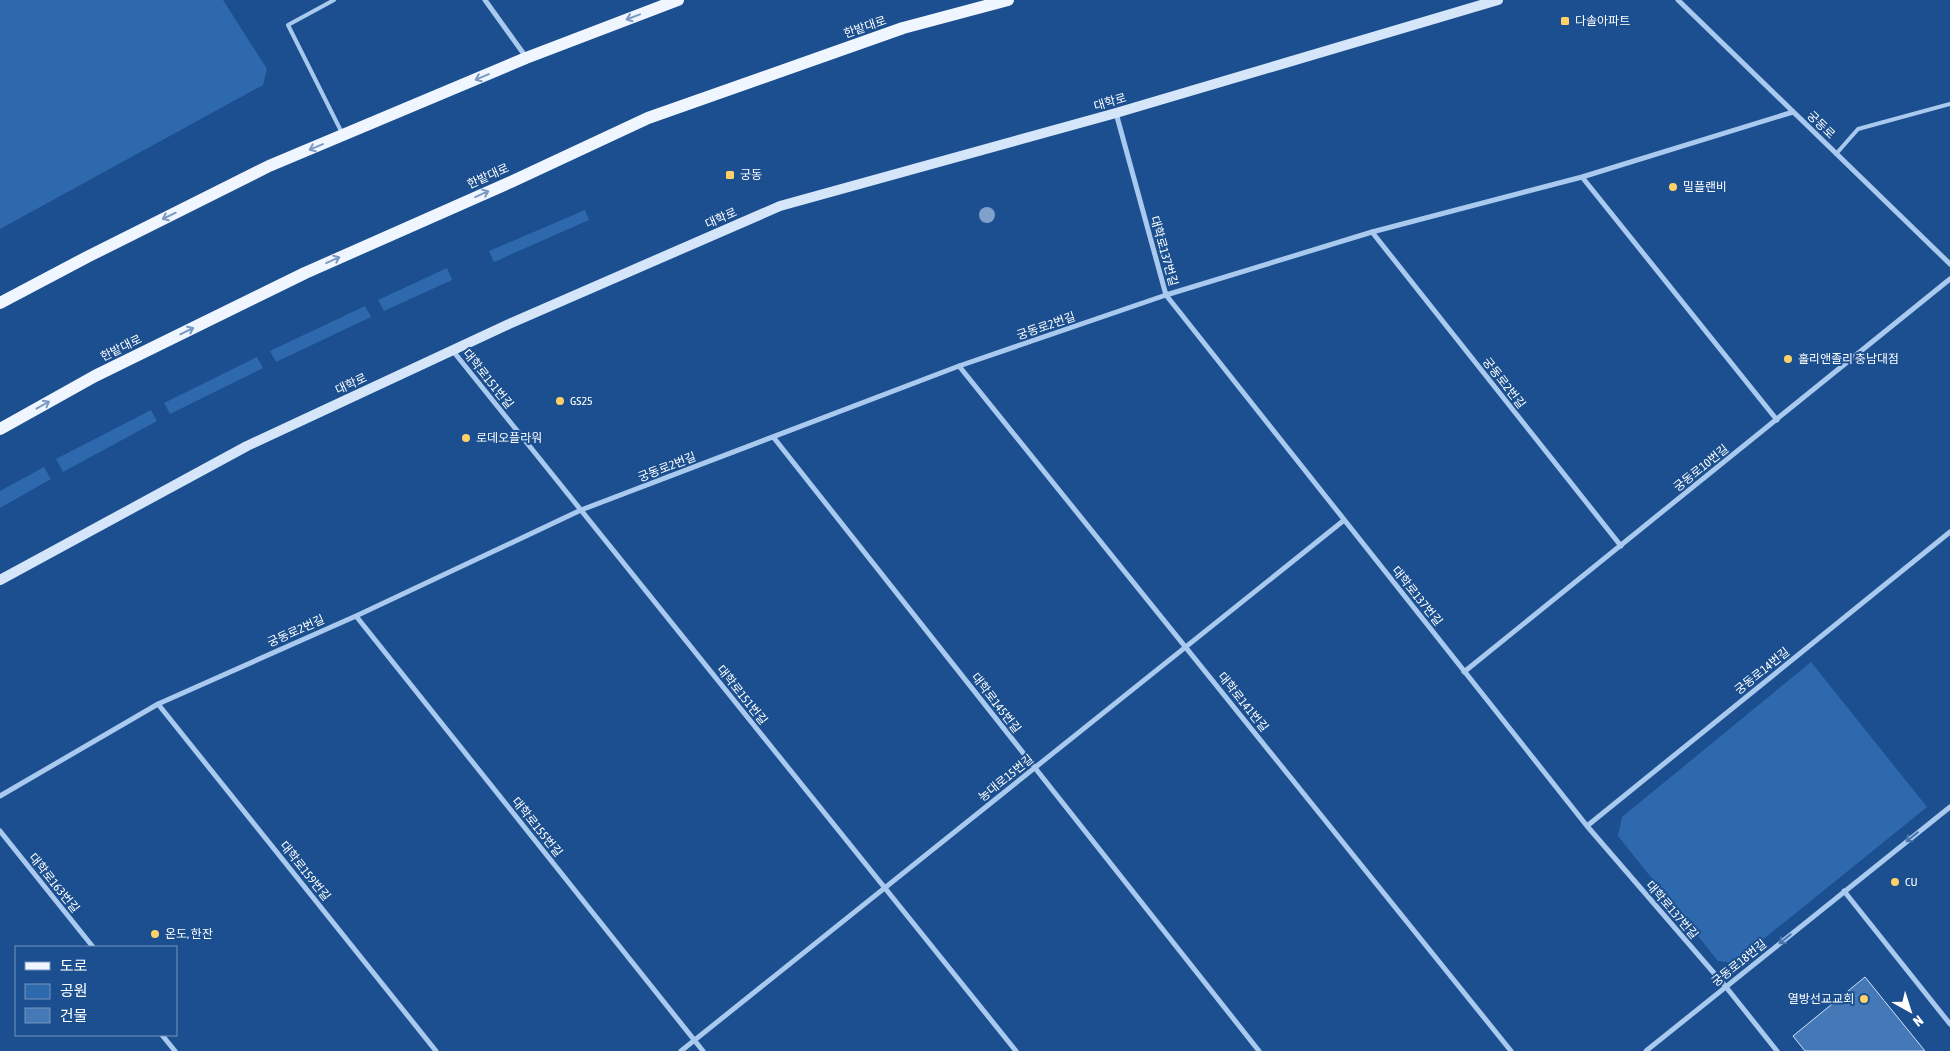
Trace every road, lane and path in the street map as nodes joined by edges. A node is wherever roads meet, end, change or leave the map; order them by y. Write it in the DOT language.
graph roads {
  1 [pos="334,0"];
  2 [pos="485,0"];
  3 [pos="678,0"];
  4 [pos="1008,0"];
  5 [pos="1498,0"];
  6 [pos="1678,0"];
  7 [pos="526,58"];
  8 [pos="1950,104"];
  9 [pos="1793,112"];
  10 [pos="1116,113"];
  11 [pos="343,135"];
  12 [pos="1836,154"];
  13 [pos="1582,177"];
  14 [pos="1372,232"];
  15 [pos="1950,264"];
  16 [pos="1950,279"];
  17 [pos="1166,295"];
  18 [pos="0,303"];
  19 [pos="453,351"];
  20 [pos="959,366"];
  21 [pos="1777,420"];
  22 [pos="0,429"];
  23 [pos="774,438"];
  24 [pos="581,510"];
  25 [pos="1343,520"];
  26 [pos="1950,532"];
  27 [pos="1620,546"];
  28 [pos="0,580"];
  29 [pos="356,616"];
  30 [pos="1185,647"];
  31 [pos="1464,672"];
  32 [pos="158,704"];
  33 [pos="1035,767"];
  34 [pos="0,796"];
  35 [pos="1950,806"];
  36 [pos="1587,826"];
  37 [pos="0,831"];
  38 [pos="884,887"];
  39 [pos="1844,891"];
  40 [pos="92,946"];
  41 [pos="1726,987"];
  42 [pos="1950,1024"];
  43 [pos="163,1036"];
  44 [pos="694,1040"];
  45 [pos="175,1051"];
  46 [pos="436,1051"];
  47 [pos="681,1051"];
  48 [pos="702,1051"];
  49 [pos="1016,1051"];
  50 [pos="1259,1051"];
  51 [pos="1510,1051"];
  52 [pos="1646,1051"];
  53 [pos="1778,1051"];
  1 -- 11 [label="lane"];
  2 -- 7 [label="street"];
  3 -- 7 [label="main road, one-way"];
  22 -- 4 [label="main road, 한밭대로, one-way"];
  5 -- 10 [label="main road, 대학로"];
  6 -- 9 [label="street, 궁동로"];
  7 -- 11 [label="main road, one-way"];
  8 -- 12 [label="lane"];
  9 -- 12 [label="street, 궁동로"];
  9 -- 13 [label="street, 궁동로2번길"];
  10 -- 17 [label="street, 대학로137번길"];
  10 -- 19 [label="main road, 대학로"];
  11 -- 18 [label="main road, one-way"];
  12 -- 15 [label="street, 궁동로"];
  13 -- 14 [label="street, 궁동로2번길"];
  13 -- 21 [label="street"];
  14 -- 17 [label="street, 궁동로2번길"];
  14 -- 27 [label="street, 궁동로2번길"];
  16 -- 21 [label="street, 궁동로10번길"];
  17 -- 20 [label="street, 궁동로2번길"];
  17 -- 25 [label="street, 대학로137번길"];
  19 -- 24 [label="street, 대학로151번길"];
  19 -- 28 [label="main road, 대학로"];
  20 -- 23 [label="street, 궁동로2번길"];
  20 -- 30 [label="street, 대학로141번길"];
  21 -- 27 [label="street, 궁동로10번길"];
  23 -- 24 [label="street, 궁동로2번길"];
  23 -- 33 [label="street, 대학로145번길"];
  24 -- 29 [label="street, 궁동로2번길"];
  24 -- 38 [label="street, 대학로151번길"];
  25 -- 30 [label="street, 농대로15번길"];
  25 -- 31 [label="street, 대학로137번길"];
  26 -- 36 [label="street, 궁동로14번길"];
  27 -- 31 [label="street, 궁동로10번길"];
  29 -- 32 [label="street, 궁동로2번길"];
  29 -- 44 [label="street, 대학로155번길"];
  30 -- 33 [label="street, 농대로15번길"];
  30 -- 51 [label="street, 대학로141번길"];
  31 -- 36 [label="street, 대학로137번길"];
  32 -- 34 [label="street, 궁동로2번길"];
  32 -- 46 [label="street, 대학로159번길"];
  33 -- 38 [label="street, 농대로15번길"];
  33 -- 50 [label="street, 대학로145번길"];
  35 -- 39 [label="street, 궁동로18번길, one-way"];
  36 -- 41 [label="street, 대학로137번길"];
  37 -- 40 [label="street, 대학로163번길"];
  38 -- 44 [label="street, 농대로15번길"];
  38 -- 49 [label="street, 대학로151번길"];
  39 -- 41 [label="street, 궁동로18번길, one-way"];
  39 -- 42 [label="street"];
  41 -- 52 [label="street, 궁동로18번길"];
  41 -- 53 [label="street, 대학로137번길"];
  43 -- 45 [label="street"];
  44 -- 47 [label="street, 농대로15번길"];
  44 -- 48 [label="street, 대학로155번길"];
}
